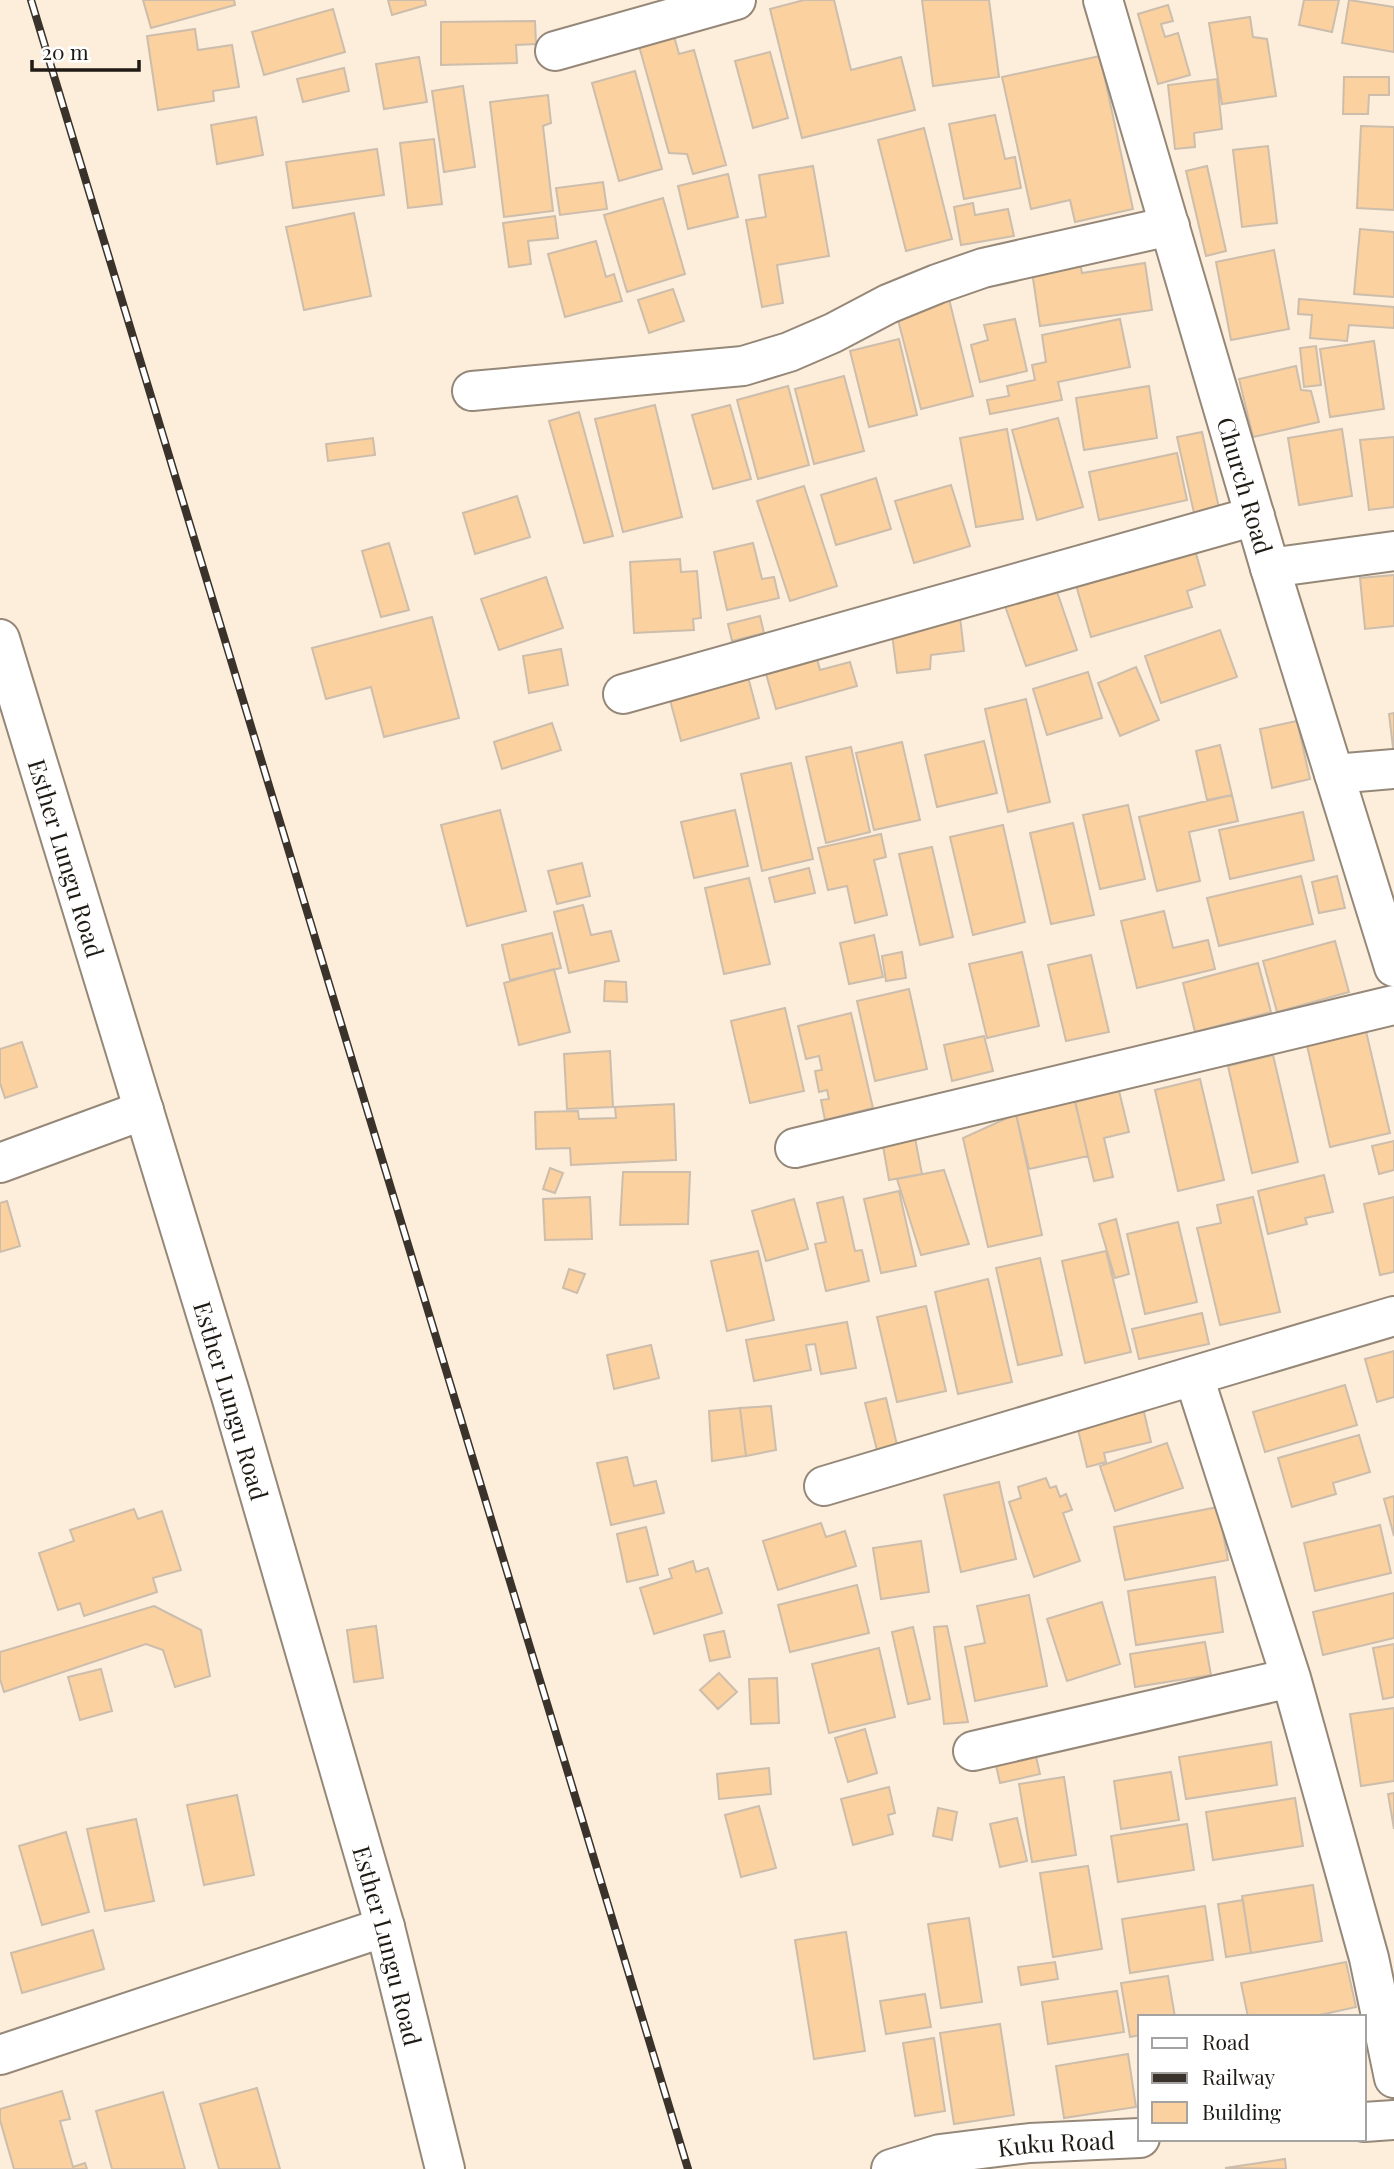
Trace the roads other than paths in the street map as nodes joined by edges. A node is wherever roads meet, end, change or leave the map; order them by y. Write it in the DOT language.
graph roads {
  1 [pos="736,0"];
  2 [pos="1103,0"];
  3 [pos="555,51"];
  4 [pos="1170,226"];
  5 [pos="472,391"];
  6 [pos="1255,516"];
  7 [pos="1394,551"];
  8 [pos="1270,568"];
  9 [pos="0,639"];
  10 [pos="623,694"];
  11 [pos="1394,769"];
  12 [pos="1334,774"];
  13 [pos="1394,967"];
  14 [pos="1394,1005"];
  15 [pos="144,1110"];
  16 [pos="795,1148"];
  17 [pos="0,1163"];
  18 [pos="1394,1316"];
  19 [pos="1194,1377"];
  20 [pos="824,1486"];
  21 [pos="1291,1678"];
  22 [pos="973,1751"];
  23 [pos="385,1927"];
  24 [pos="0,2055"];
  25 [pos="1394,2078"];
  26 [pos="1394,2120"];
  27 [pos="1366,2122"];
  28 [pos="1138,2138"];
  29 [pos="444,2169"];
  30 [pos="891,2169"];
  1 -- 3 [label="street"];
  2 -- 4 [label="street, Church Road"];
  4 -- 5 [label="street"];
  4 -- 6 [label="street, Church Road"];
  6 -- 8 [label="street, Church Road"];
  6 -- 10 [label="street"];
  7 -- 8 [label="street"];
  8 -- 12 [label="street, Church Road"];
  9 -- 15 [label="street, Esther Lungu Road"];
  11 -- 12 [label="street"];
  12 -- 13 [label="street, Church Road"];
  14 -- 16 [label="street"];
  15 -- 17 [label="street"];
  15 -- 23 [label="street, Esther Lungu Road"];
  18 -- 19 [label="street"];
  19 -- 20 [label="street"];
  19 -- 21 [label="street"];
  21 -- 22 [label="street"];
  21 -- 25 [label="street"];
  23 -- 24 [label="street"];
  23 -- 29 [label="street, Esther Lungu Road"];
  26 -- 27 [label="street"];
  28 -- 30 [label="street, Kuku Road"];
}
